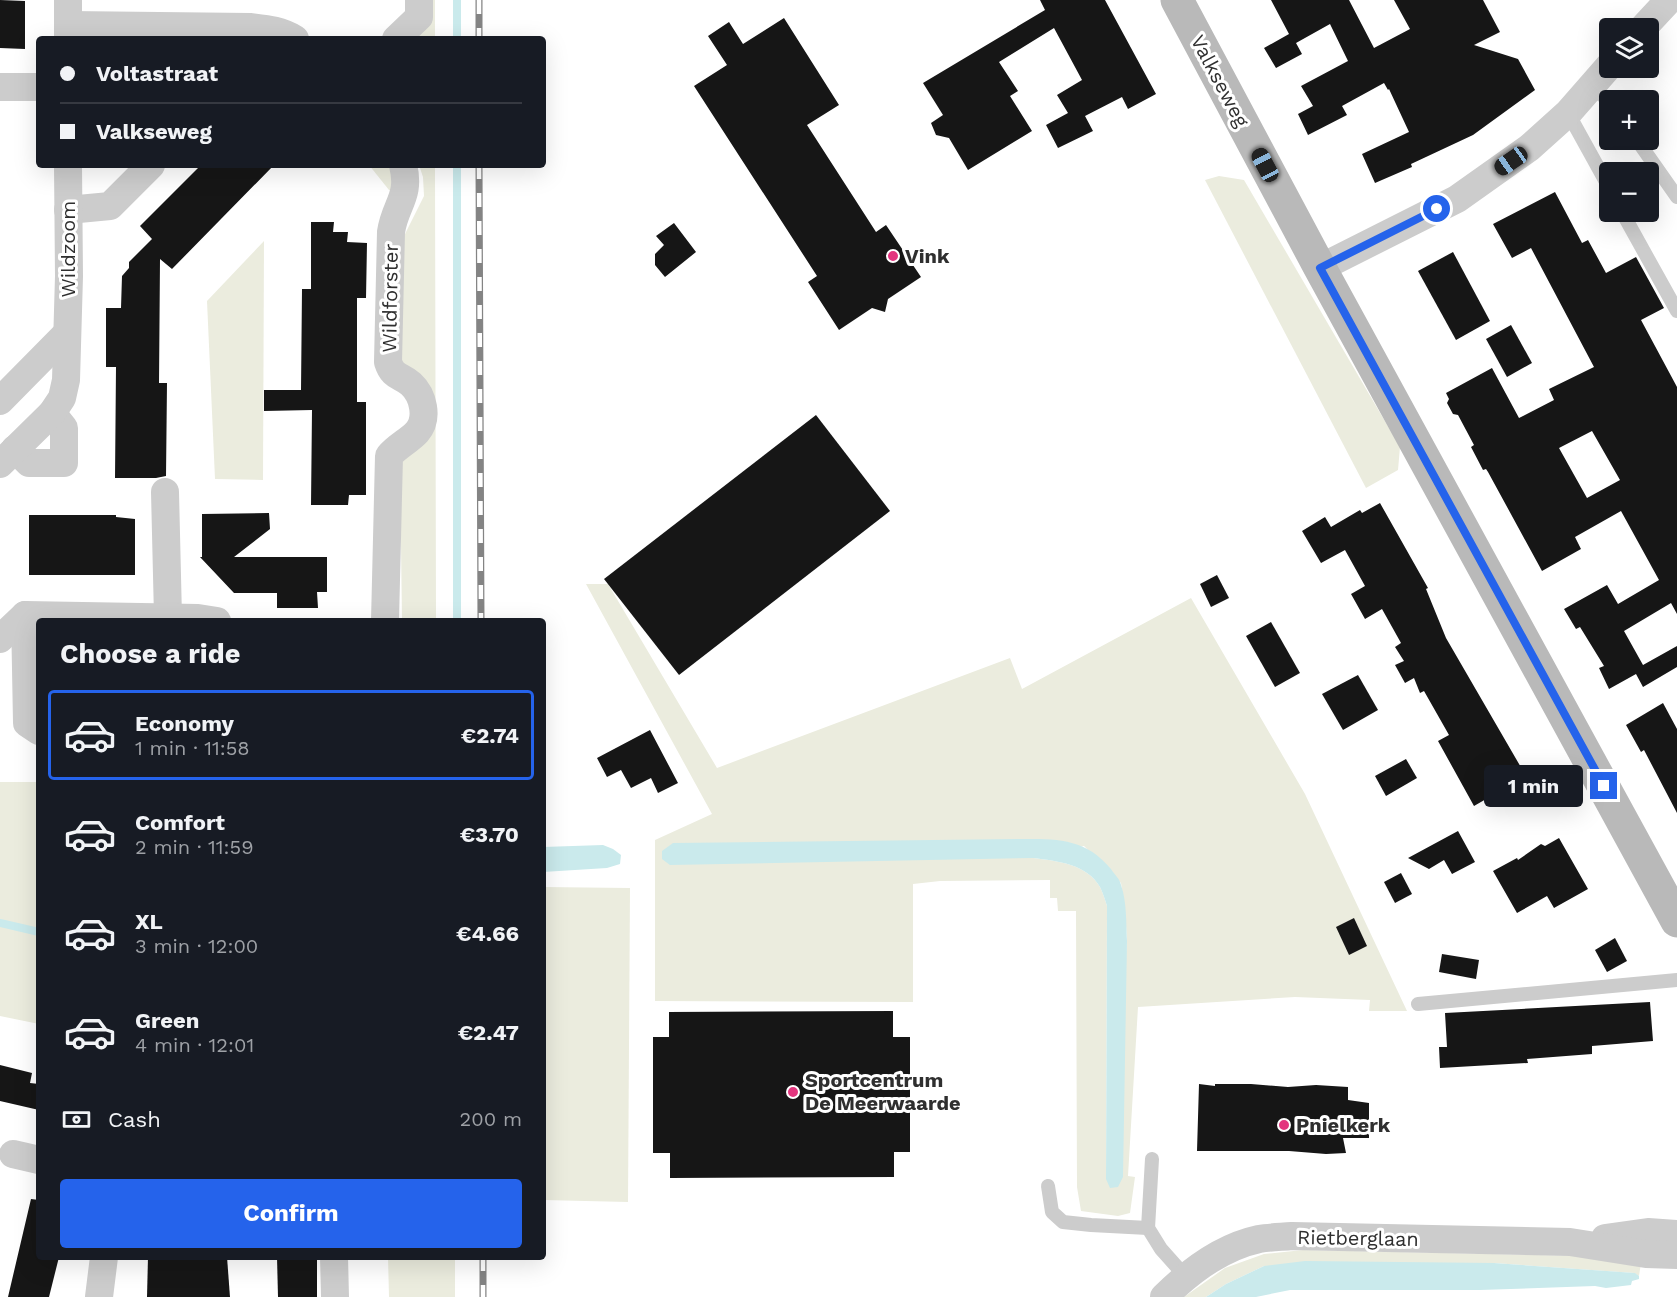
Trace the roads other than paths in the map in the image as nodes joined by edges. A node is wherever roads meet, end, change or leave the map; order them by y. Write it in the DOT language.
graph roads {
  1 [pos="419,0"];
  2 [pos="1177,0"];
  3 [pos="1670,0"];
  4 [pos="1653,18"];
  5 [pos="68,21"];
  6 [pos="290,36"];
  7 [pos="399,36"];
  8 [pos="0,87"];
  9 [pos="36,87"];
  10 [pos="1599,95"];
  11 [pos="1568,113"];
  12 [pos="1644,150"];
  13 [pos="68,168"];
  14 [pos="148,168"];
  15 [pos="403,168"];
  16 [pos="1599,169"];
  17 [pos="1677,197"];
  18 [pos="68,210"];
  19 [pos="1628,222"];
  20 [pos="1320,268"];
  21 [pos="1677,311"];
  22 [pos="67,333"];
  23 [pos="0,400"];
  24 [pos="52,413"];
  25 [pos="8,457"];
  26 [pos="165,492"];
  27 [pos="25,615"];
  28 [pos="168,617"];
  29 [pos="198,618"];
  30 [pos="385,618"];
  31 [pos="0,639"];
  32 [pos="36,729"];
  33 [pos="1677,921"];
  34 [pos="1677,980"];
  35 [pos="1418,1004"];
  36 [pos="1152,1159"];
  37 [pos="1048,1186"];
  38 [pos="1148,1228"];
  39 [pos="1677,1234"];
  40 [pos="1570,1242"];
  41 [pos="1677,1255"];
  42 [pos="105,1260"];
  43 [pos="334,1260"];
  44 [pos="1185,1276"];
  45 [pos="99,1297"];
  46 [pos="335,1297"];
  47 [pos="1164,1297"];
  1 -- 7 [label="street"];
  2 -- 20 [label="street, Valkseweg"];
  3 -- 4 [label="street"];
  5 -- 6 [label="street"];
  8 -- 9 [label="street"];
  10 -- 11 [label="street"];
  11 -- 16 [label="lane"];
  11 -- 20 [label="street"];
  12 -- 17 [label="lane"];
  13 -- 18 [label="street, Wildzoom"];
  14 -- 18 [label="street"];
  15 -- 30 [label="street, Wildforster"];
  18 -- 22 [label="street, Wildzoom"];
  19 -- 21 [label="lane"];
  20 -- 33 [label="street, Valkseweg"];
  22 -- 23 [label="street"];
  22 -- 24 [label="street, Wildzoom"];
  24 -- 25 [label="street, Wildzoom"];
  24 -- 25 [label="street, Wildzoom"];
  26 -- 28 [label="street"];
  27 -- 28 [label="street"];
  27 -- 31 [label="street"];
  27 -- 32 [label="street"];
  28 -- 29 [label="street"];
  34 -- 35 [label="lane"];
  36 -- 38 [label="lane"];
  37 -- 38 [label="lane"];
  38 -- 44 [label="lane"];
  39 -- 40 [label="street, Rietberglaan"];
  40 -- 41 [label="street, Rietberglaan"];
  40 -- 44 [label="street, Rietberglaan"];
  42 -- 45 [label="street"];
  43 -- 46 [label="street"];
  44 -- 47 [label="street, Rietberglaan"];
}
